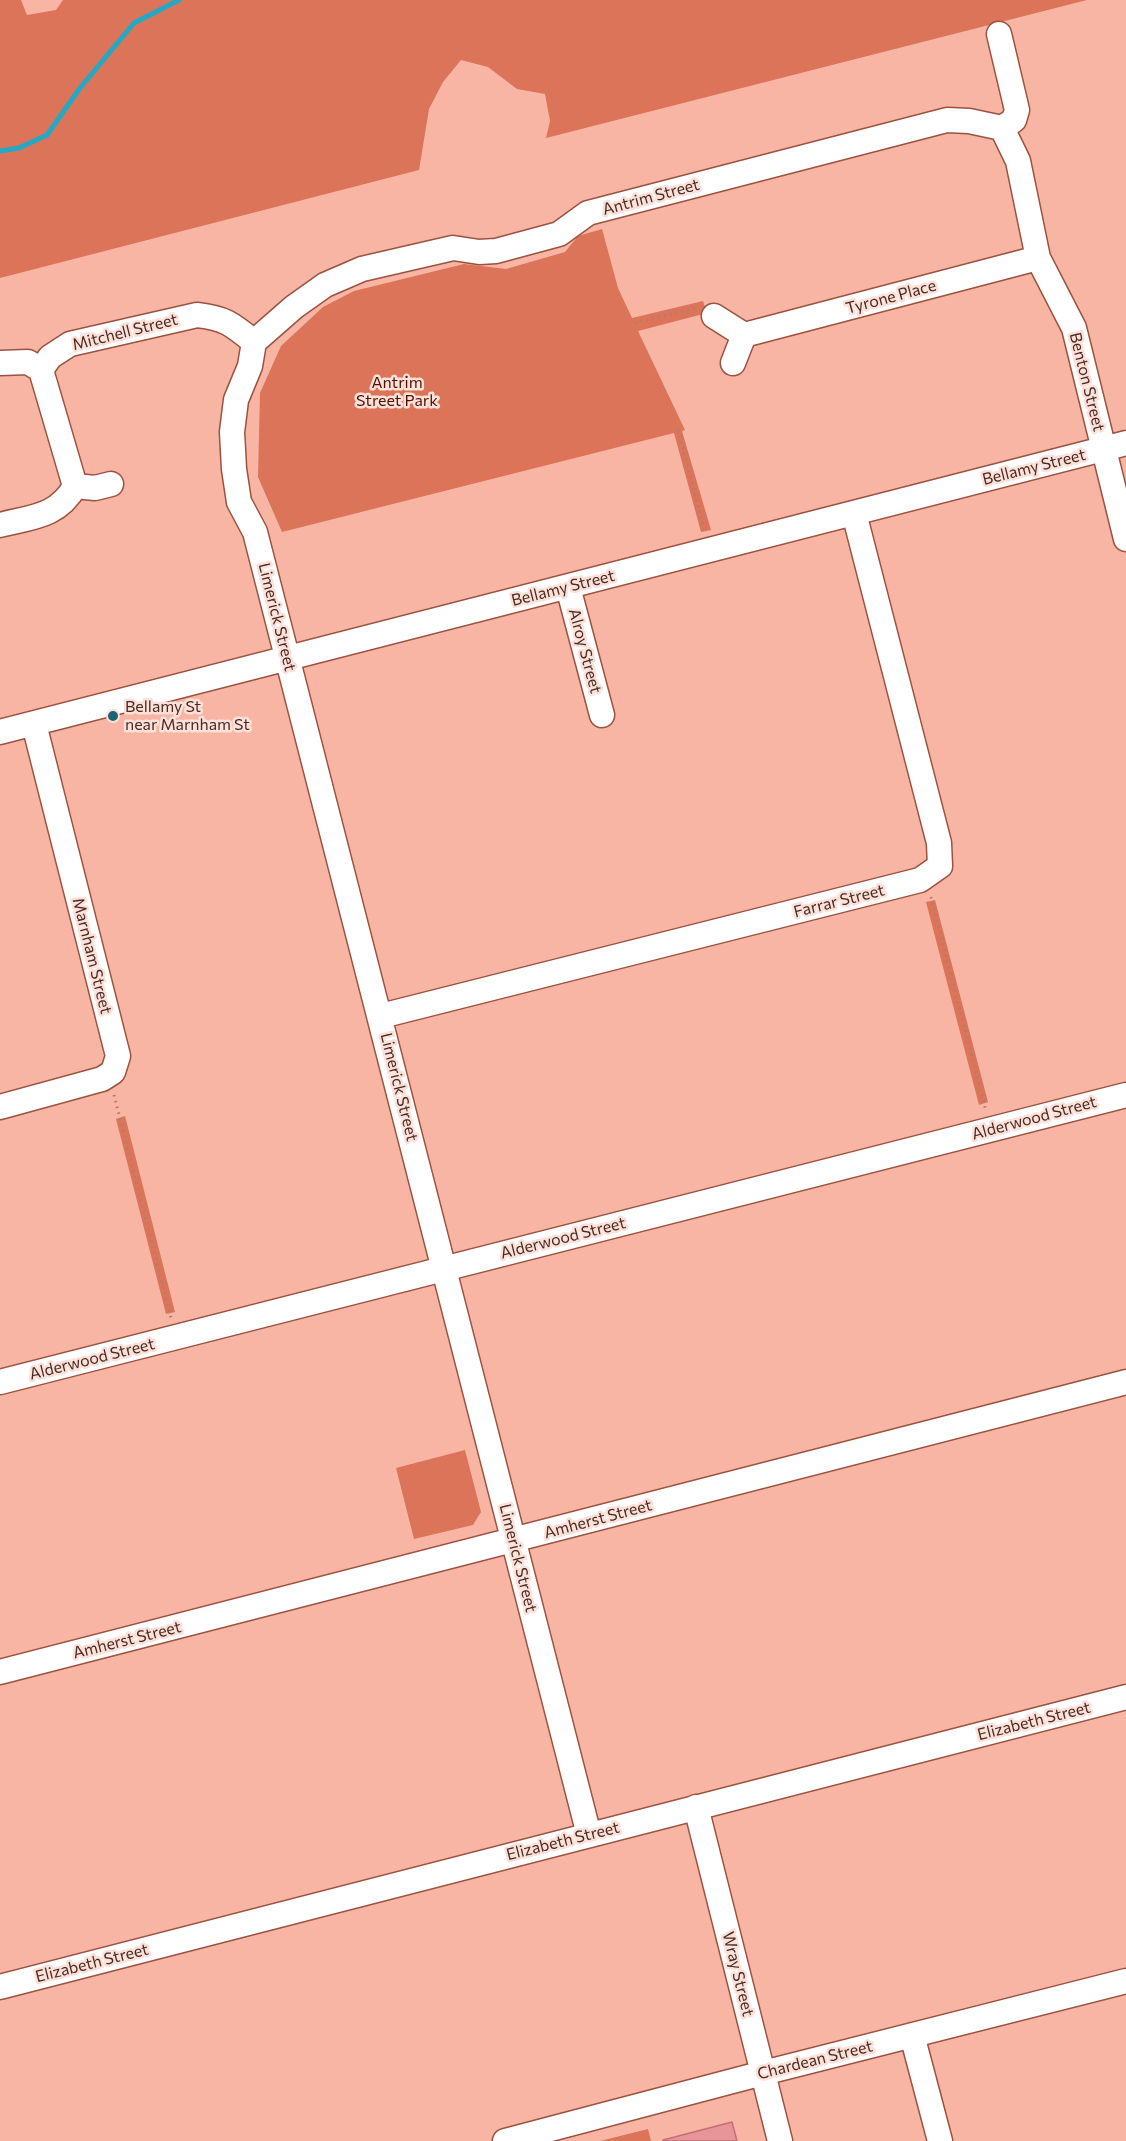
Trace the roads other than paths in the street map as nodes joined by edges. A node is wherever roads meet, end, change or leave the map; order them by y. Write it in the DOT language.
graph roads {
  1 [pos="999,34"];
  2 [pos="1002,128"];
  3 [pos="1038,258"];
  4 [pos="714,316"];
  5 [pos="744,335"];
  6 [pos="254,342"];
  7 [pos="0,363"];
  8 [pos="733,363"];
  9 [pos="41,370"];
  10 [pos="1115,446"];
  11 [pos="111,484"];
  12 [pos="75,486"];
  13 [pos="854,513"];
  14 [pos="0,525"];
  15 [pos="1126,539"];
  16 [pos="568,587"];
  17 [pos="288,658"];
  18 [pos="602,715"];
  19 [pos="34,724"];
  20 [pos="0,732"];
  21 [pos="381,1017"];
  22 [pos="1126,1095"];
  23 [pos="0,1107"];
  24 [pos="445,1268"];
  25 [pos="0,1382"];
  26 [pos="1126,1382"];
  27 [pos="513,1541"];
  28 [pos="0,1672"];
  29 [pos="1126,1697"];
  30 [pos="696,1807"];
  31 [pos="589,1835"];
  32 [pos="1126,1981"];
  33 [pos="0,1987"];
  34 [pos="912,2035"];
  35 [pos="763,2073"];
  36 [pos="505,2141"];
  37 [pos="780,2141"];
  38 [pos="940,2141"];
  1 -- 2 [label="street"];
  2 -- 3 [label="street, Benton Street"];
  2 -- 6 [label="street, Antrim Street"];
  3 -- 5 [label="street, Tyrone Place"];
  3 -- 10 [label="street, Benton Street"];
  4 -- 5 [label="street"];
  5 -- 8 [label="street"];
  6 -- 9 [label="street, Mitchell Street"];
  6 -- 17 [label="street, Limerick Street"];
  7 -- 9 [label="street"];
  9 -- 12 [label="street"];
  10 -- 13 [label="street, Bellamy Street"];
  10 -- 15 [label="street, Benton Street"];
  11 -- 12 [label="street"];
  12 -- 14 [label="street"];
  13 -- 16 [label="street, Bellamy Street"];
  13 -- 21 [label="street, Farrar Street"];
  16 -- 17 [label="street, Bellamy Street"];
  16 -- 18 [label="street, Alroy Street"];
  17 -- 19 [label="street, Bellamy Street"];
  17 -- 21 [label="street, Limerick Street"];
  19 -- 20 [label="street, Bellamy Street"];
  19 -- 23 [label="street, Marnham Street"];
  21 -- 24 [label="street, Limerick Street"];
  22 -- 24 [label="street, Alderwood Street"];
  24 -- 25 [label="street, Alderwood Street"];
  24 -- 27 [label="street, Limerick Street"];
  26 -- 27 [label="street, Amherst Street"];
  27 -- 28 [label="street, Amherst Street"];
  27 -- 31 [label="street, Limerick Street"];
  29 -- 30 [label="street, Elizabeth Street"];
  30 -- 31 [label="street, Elizabeth Street"];
  30 -- 35 [label="street, Wray Street"];
  31 -- 33 [label="street, Elizabeth Street"];
  32 -- 34 [label="street, Chardean Street"];
  34 -- 35 [label="street, Chardean Street"];
  34 -- 38 [label="street"];
  35 -- 36 [label="street, Chardean Street"];
  35 -- 37 [label="street, Wray Street"];
}
